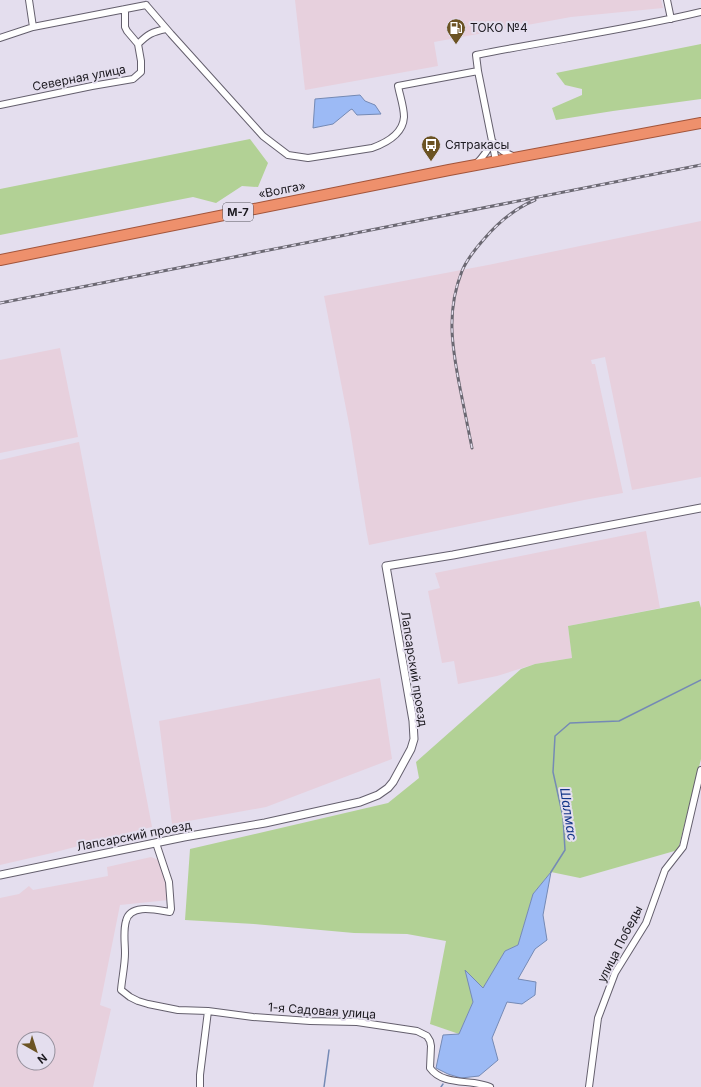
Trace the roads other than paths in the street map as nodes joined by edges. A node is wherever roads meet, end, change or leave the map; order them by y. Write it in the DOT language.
graph roads {
  1 [pos="29,0"];
  2 [pos="667,0"];
  3 [pos="146,2"];
  4 [pos="125,9"];
  5 [pos="701,12"];
  6 [pos="671,19"];
  7 [pos="33,27"];
  8 [pos="166,29"];
  9 [pos="0,38"];
  10 [pos="138,44"];
  11 [pos="478,71"];
  12 [pos="0,105"];
  13 [pos="701,123"];
  14 [pos="492,141"];
  15 [pos="516,157"];
  16 [pos="496,161"];
  17 [pos="475,165"];
  18 [pos="0,260"];
  19 [pos="701,508"];
  20 [pos="701,770"];
  21 [pos="156,843"];
  22 [pos="0,875"];
  23 [pos="208,1011"];
  24 [pos="200,1087"];
  25 [pos="490,1087"];
  26 [pos="589,1087"];
  1 -- 7 [label="street"];
  2 -- 6 [label="street"];
  3 -- 4 [label="street"];
  3 -- 8 [label="street"];
  4 -- 7 [label="street"];
  4 -- 10 [label="street, Северная улица"];
  5 -- 6 [label="street"];
  6 -- 11 [label="street"];
  7 -- 9 [label="street"];
  8 -- 10 [label="street"];
  8 -- 11 [label="street"];
  10 -- 12 [label="street, Северная улица"];
  11 -- 14 [label="street"];
  13 -- 15 [label="highway, «Волга»"];
  14 -- 15 [label="street"];
  14 -- 16 [label="street"];
  14 -- 17 [label="street"];
  15 -- 16 [label="highway, «Волга»"];
  16 -- 17 [label="highway, «Волга»"];
  17 -- 18 [label="highway, «Волга» / М-7"];
  19 -- 21 [label="street, Лапсарский проезд"];
  20 -- 26 [label="street, улица Победы"];
  21 -- 22 [label="street, Лапсарский проезд"];
  21 -- 23 [label="street, 1-я Садовая улица"];
  23 -- 24 [label="street"];
  23 -- 25 [label="street, 1-я Садовая улица"];
}
